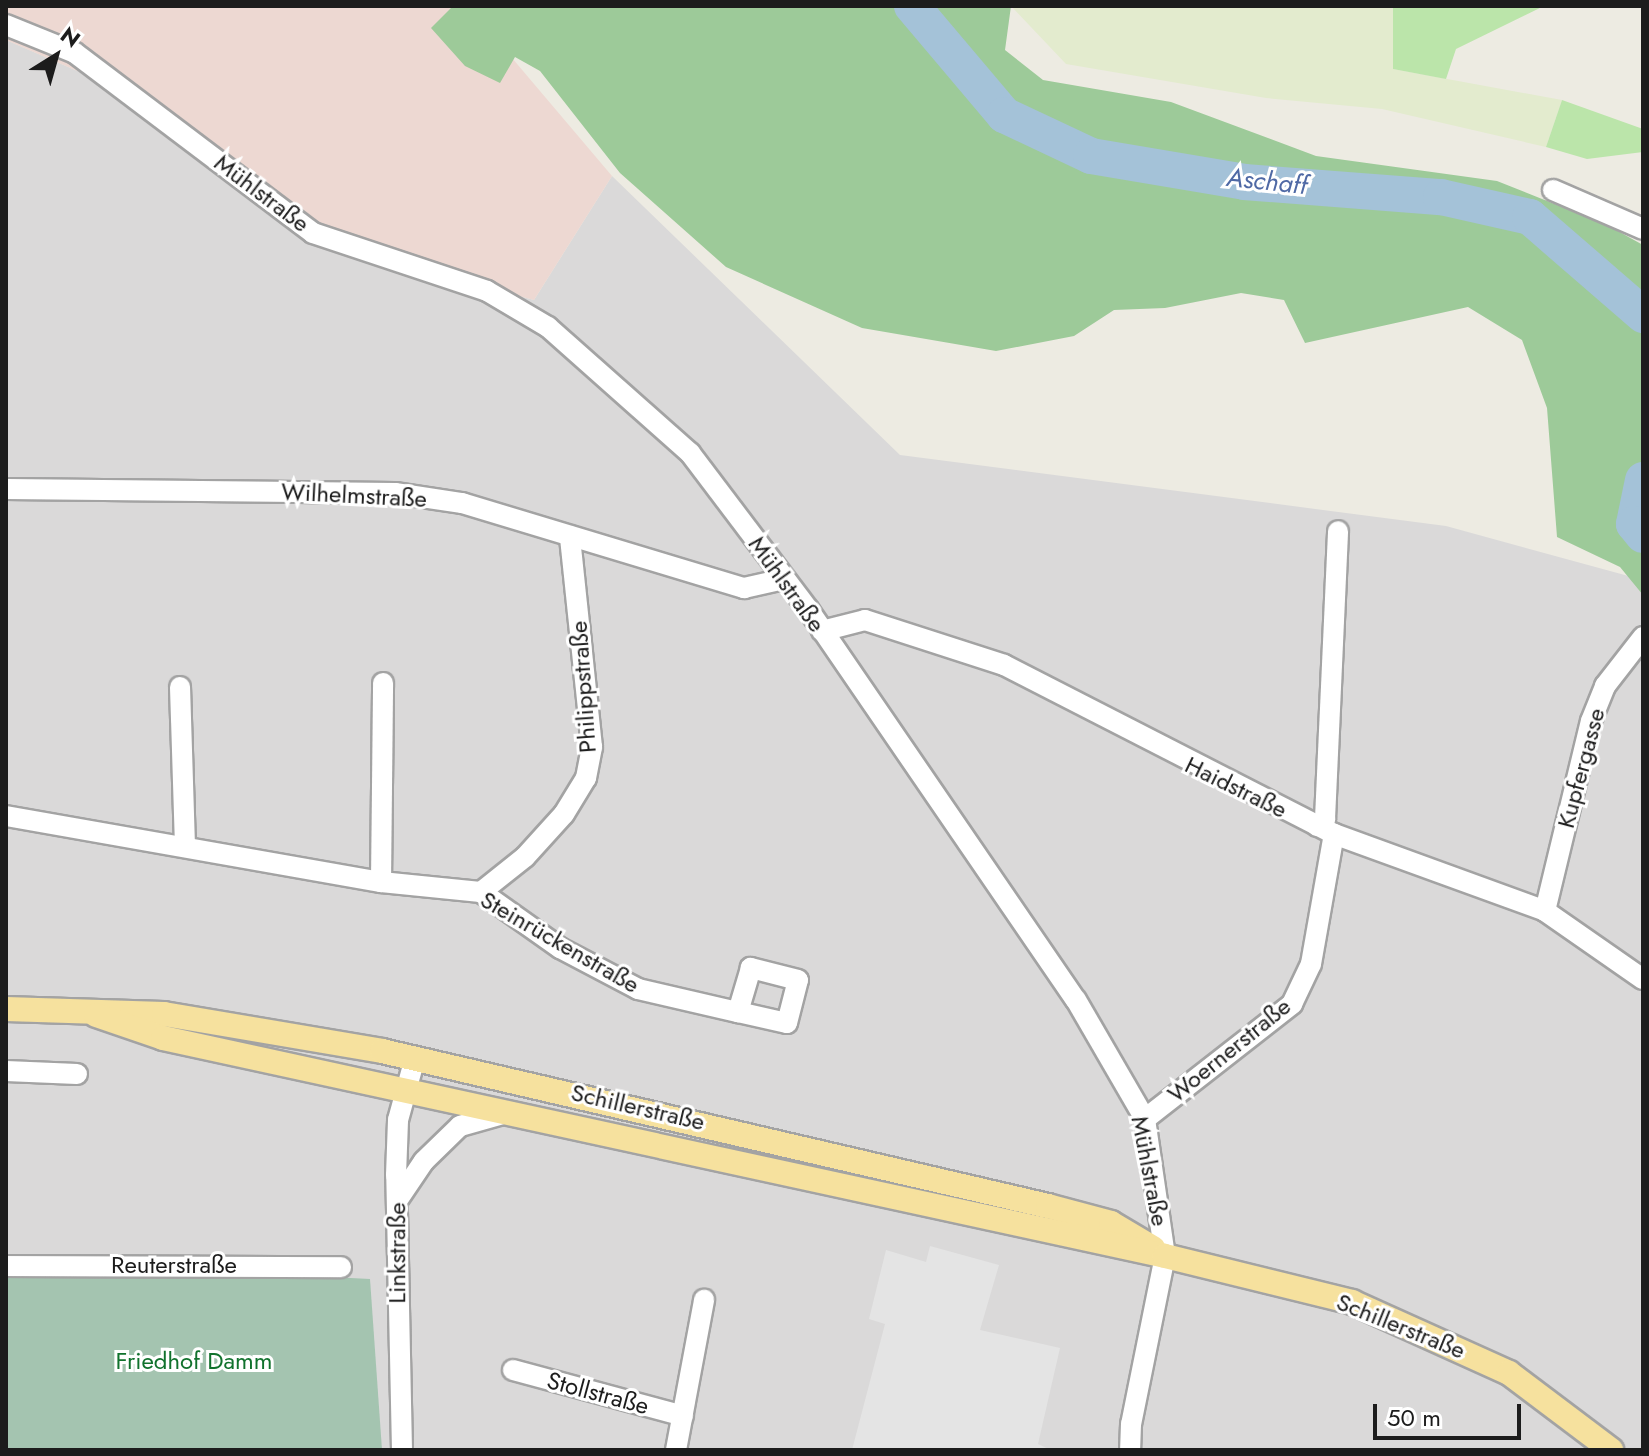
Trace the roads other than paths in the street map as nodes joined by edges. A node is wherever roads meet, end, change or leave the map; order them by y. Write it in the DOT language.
graph roads {
  1 [pos="6,25"];
  2 [pos="1553,190"];
  3 [pos="1643,229"];
  4 [pos="6,489"];
  5 [pos="1338,531"];
  6 [pos="570,536"];
  7 [pos="784,579"];
  8 [pos="822,631"];
  9 [pos="1643,637"];
  10 [pos="383,683"];
  11 [pos="180,687"];
  12 [pos="6,816"];
  13 [pos="1326,830"];
  14 [pos="185,846"];
  15 [pos="381,882"];
  16 [pos="481,892"];
  17 [pos="1545,911"];
  18 [pos="1643,979"];
  19 [pos="6,1009"];
  20 [pos="738,1012"];
  21 [pos="96,1015"];
  22 [pos="415,1058"];
  23 [pos="6,1071"];
  24 [pos="77,1074"];
  25 [pos="407,1092"];
  26 [pos="510,1113"];
  27 [pos="1145,1119"];
  28 [pos="397,1201"];
  29 [pos="1165,1256"];
  30 [pos="6,1266"];
  31 [pos="341,1267"];
  32 [pos="704,1300"];
  33 [pos="513,1370"];
  34 [pos="683,1416"];
  35 [pos="402,1450"];
  36 [pos="676,1450"];
  37 [pos="1130,1450"];
  38 [pos="1611,1450"];
  1 -- 7 [label="street, Mühlstraße"];
  2 -- 3 [label="street"];
  4 -- 6 [label="street, Wilhelmstraße"];
  5 -- 13 [label="street, Woernerstraße"];
  6 -- 7 [label="street, Wilhelmstraße"];
  6 -- 16 [label="street, Philippstraße"];
  7 -- 8 [label="street, Mühlstraße"];
  8 -- 13 [label="street, Haidstraße"];
  8 -- 27 [label="street, Mühlstraße"];
  9 -- 17 [label="street, Kupfergasse"];
  10 -- 15 [label="street"];
  11 -- 14 [label="street"];
  12 -- 14 [label="street, Steinrückenstraße"];
  13 -- 17 [label="street, Haidstraße"];
  13 -- 27 [label="street, Woernerstraße"];
  14 -- 15 [label="street, Steinrückenstraße"];
  15 -- 16 [label="street, Steinrückenstraße"];
  16 -- 20 [label="street, Steinrückenstraße"];
  17 -- 18 [label="street, Haidstraße"];
  19 -- 21 [label="main road, Schillerstraße"];
  21 -- 22 [label="main road, Schillerstraße"];
  21 -- 25 [label="main road, Schillerstraße"];
  22 -- 25 [label="street, Linkstraße"];
  22 -- 29 [label="main road, Schillerstraße"];
  23 -- 24 [label="street"];
  25 -- 26 [label="main road, Schillerstraße"];
  25 -- 28 [label="street, Linkstraße"];
  26 -- 28 [label="street"];
  26 -- 29 [label="main road, Schillerstraße"];
  27 -- 29 [label="street, Mühlstraße"];
  28 -- 35 [label="street, Linkstraße"];
  29 -- 37 [label="street, Mühlstraße"];
  29 -- 38 [label="main road, Schillerstraße"];
  30 -- 31 [label="street, Reuterstraße"];
  32 -- 34 [label="street, Stollstraße"];
  33 -- 34 [label="street, Stollstraße"];
  34 -- 36 [label="street, Stollstraße"];
}
